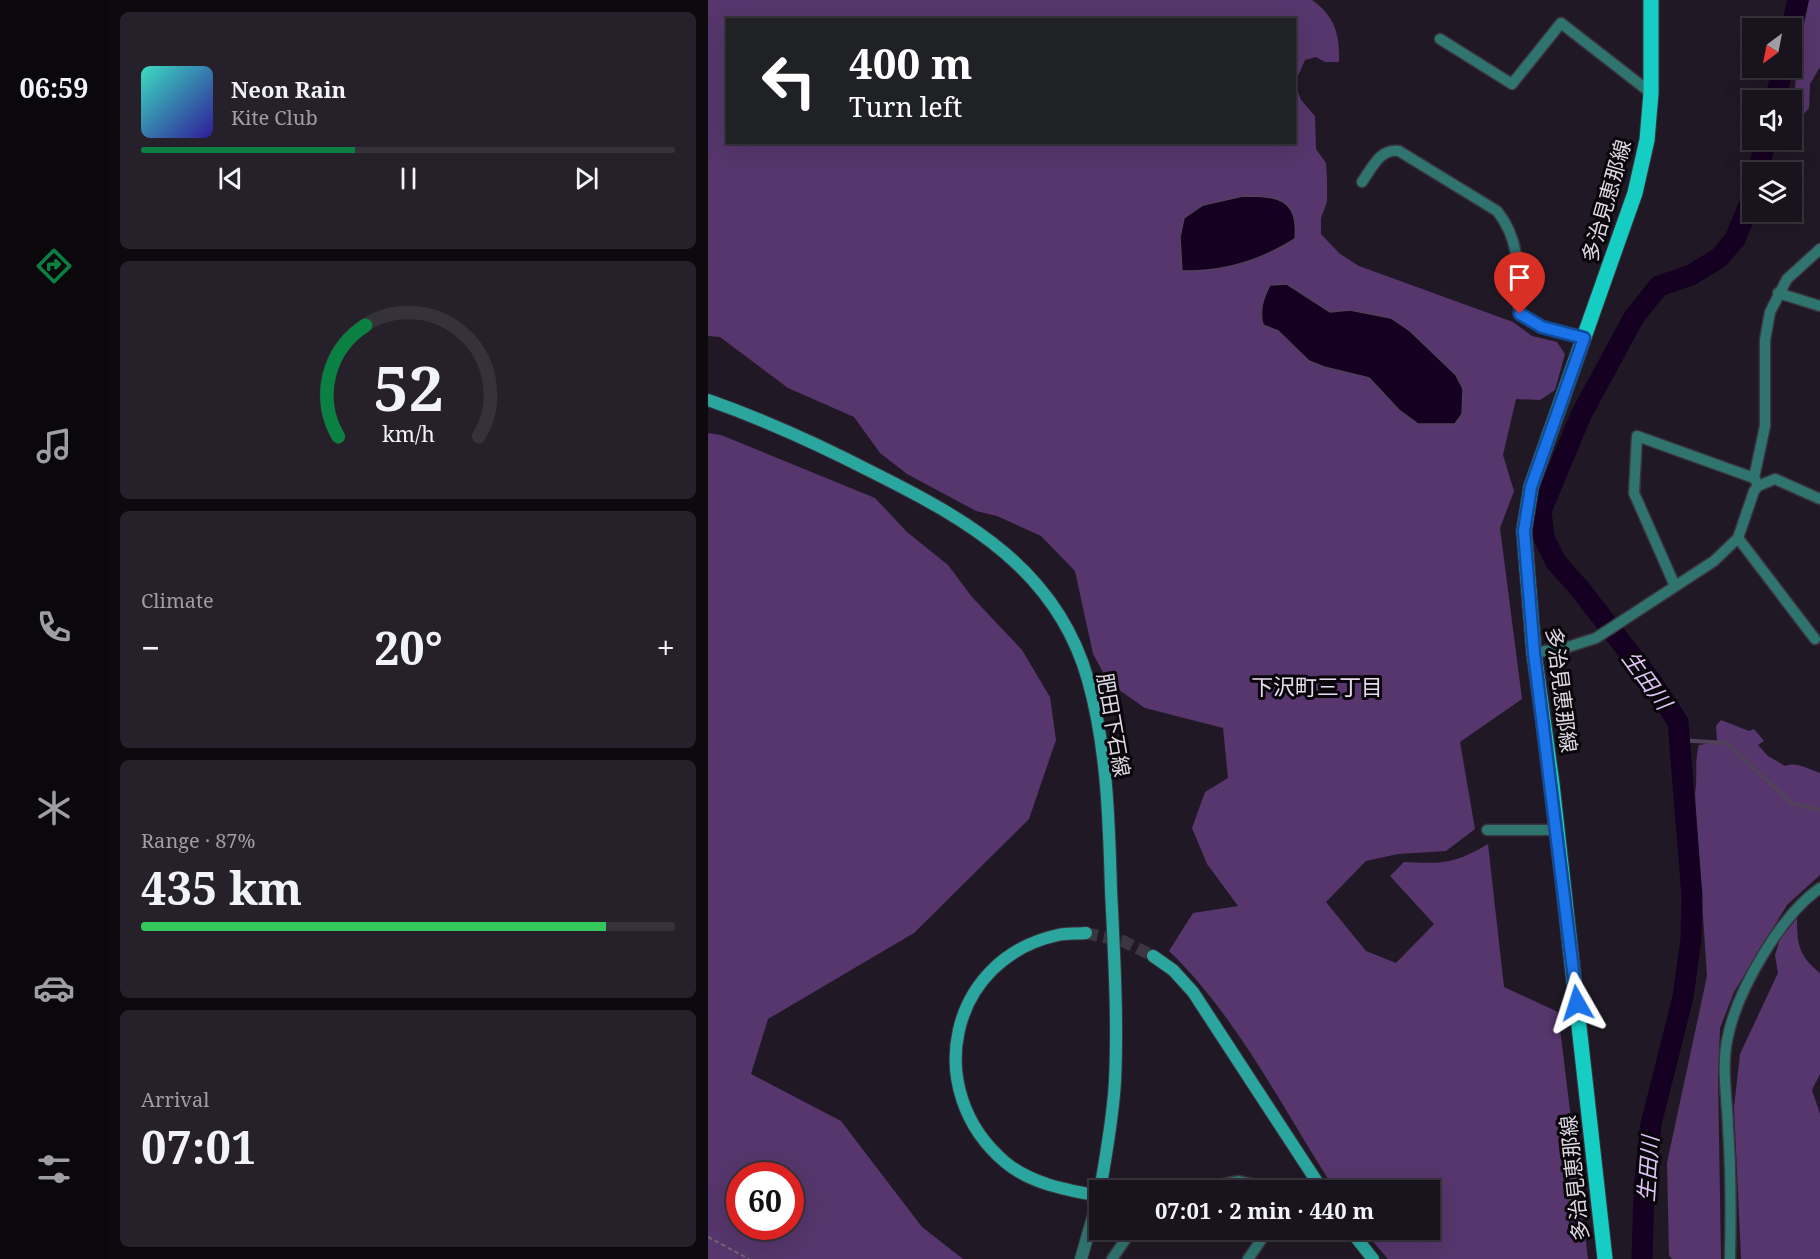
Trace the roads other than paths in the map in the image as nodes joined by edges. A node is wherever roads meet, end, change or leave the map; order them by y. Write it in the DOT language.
graph roads {
  1 [pos="1651,0"];
  2 [pos="1440,39"];
  3 [pos="1651,93"];
  4 [pos="1362,182"];
  5 [pos="1820,249"];
  6 [pos="1778,293"];
  7 [pos="1820,306"];
  8 [pos="1584,338"];
  9 [pos="708,400"];
  10 [pos="1756,482"];
  11 [pos="1820,499"];
  12 [pos="1738,538"];
  13 [pos="1675,586"];
  14 [pos="1815,639"];
  15 [pos="1534,653"];
  16 [pos="1487,830"];
  17 [pos="1557,830"];
  18 [pos="1820,888"];
  19 [pos="1086,933"];
  20 [pos="1153,956"];
  21 [pos="1101,1180"];
  22 [pos="1316,1180"];
  23 [pos="1089,1192"];
  24 [pos="1089,1230"];
  25 [pos="1125,1240"];
  26 [pos="1261,1240"];
  27 [pos="1358,1240"];
  28 [pos="1081,1259"];
  29 [pos="1112,1259"];
  30 [pos="1248,1259"];
  31 [pos="1373,1259"];
  32 [pos="1605,1259"];
  33 [pos="1730,1259"];
  1 -- 3 [label="main road, 多治見恵那線"];
  2 -- 3 [label="street"];
  3 -- 8 [label="main road, 多治見恵那線"];
  4 -- 8 [label="street"];
  5 -- 6 [label="street"];
  6 -- 7 [label="street"];
  6 -- 10 [label="street"];
  8 -- 15 [label="main road, 多治見恵那線"];
  9 -- 21 [label="main road, 肥田下石線"];
  10 -- 11 [label="street"];
  10 -- 12 [label="street"];
  10 -- 13 [label="street"];
  12 -- 13 [label="street"];
  12 -- 14 [label="street"];
  13 -- 15 [label="street"];
  15 -- 17 [label="main road, 多治見恵那線"];
  16 -- 17 [label="street"];
  17 -- 32 [label="main road, 多治見恵那線"];
  18 -- 33 [label="street"];
  19 -- 23 [label="main road"];
  20 -- 22 [label="main road"];
  24 -- 28 [label="street"];
  25 -- 29 [label="street"];
  26 -- 30 [label="street"];
  27 -- 31 [label="main road"];
}
